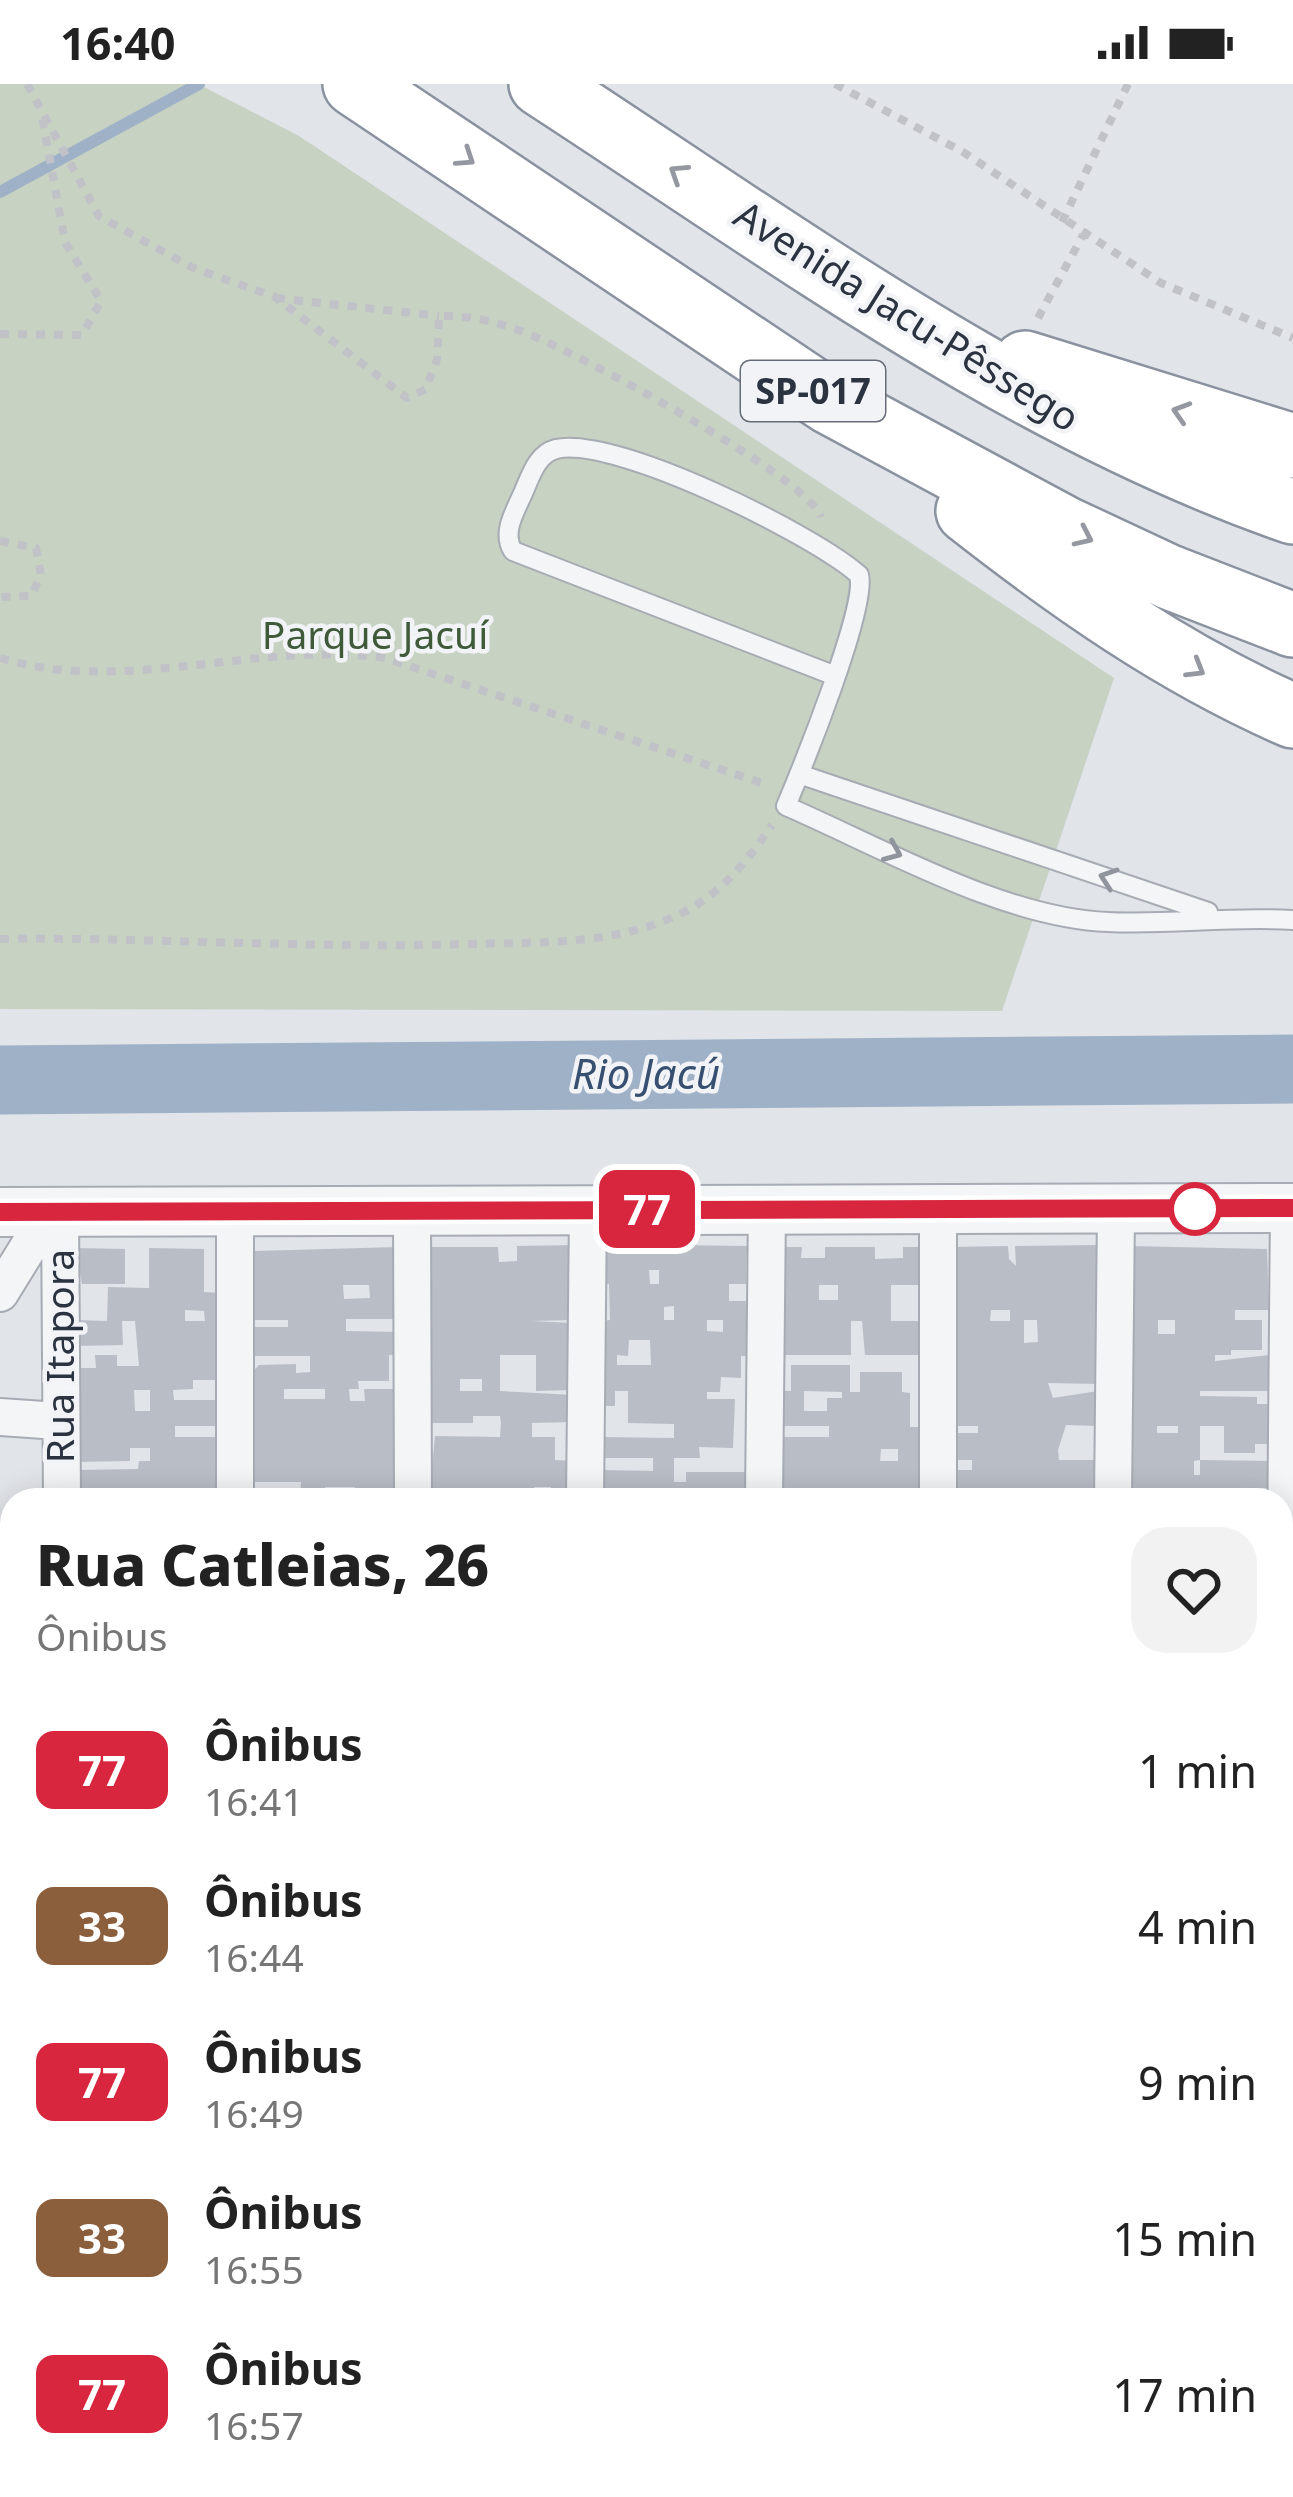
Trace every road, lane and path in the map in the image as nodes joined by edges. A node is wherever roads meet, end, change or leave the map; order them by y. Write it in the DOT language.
graph roads {
  1 [pos="27,84"];
  2 [pos="541,84"];
  3 [pos="835,84"];
  4 [pos="1128,84"];
  5 [pos="362,88"];
  6 [pos="40,104"];
  7 [pos="1062,222"];
  8 [pos="1083,235"];
  9 [pos="275,297"];
  10 [pos="439,316"];
  11 [pos="920,331"];
  12 [pos="0,334"];
  13 [pos="1293,338"];
  14 [pos="1016,360"];
  15 [pos="830,403"];
  16 [pos="1293,446"];
  17 [pos="1293,512"];
  18 [pos="0,541"];
  19 [pos="835,558"];
  20 [pos="0,597"];
  21 [pos="1293,625"];
  22 [pos="0,658"];
  23 [pos="833,675"];
  24 [pos="1293,716"];
  25 [pos="792,791"];
  26 [pos="1218,916"];
  27 [pos="1293,920"];
  28 [pos="0,939"];
  29 [pos="767,1208"];
  30 [pos="1291,1208"];
  31 [pos="588,1209"];
  32 [pos="412,1210"];
  33 [pos="1116,1211"];
  34 [pos="0,1212"];
  35 [pos="55,1212"];
  36 [pos="235,1212"];
  37 [pos="938,1212"];
  38 [pos="0,1293"];
  39 [pos="0,1417"];
  40 [pos="58,1421"];
  41 [pos="61,1488"];
  42 [pos="235,1488"];
  43 [pos="413,1488"];
  44 [pos="585,1488"];
  45 [pos="764,1488"];
  46 [pos="938,1488"];
  47 [pos="1113,1488"];
  48 [pos="1288,1488"];
  1 -- 6 [label="path"];
  11 -- 2 [label="highway, Avenida Jacu-Pêssego / SP-017, one-way"];
  3 -- 7 [label="path"];
  4 -- 7 [label="path"];
  5 -- 15 [label="highway, SP-017, one-way"];
  6 -- 9 [label="path"];
  6 -- 12 [label="path"];
  7 -- 8 [label="path"];
  8 -- 13 [label="path"];
  8 -- 14 [label="path"];
  9 -- 10 [label="path"];
  9 -- 10 [label="path"];
  10 -- 19 [label="path"];
  11 -- 14 [label="highway"];
  11 -- 17 [label="highway, Avenida Jacu-Pêssego / SP-017"];
  16 -- 14 [label="highway, one-way"];
  15 -- 21 [label="highway, SP-017, one-way"];
  15 -- 24 [label="highway, one-way"];
  18 -- 20 [label="path"];
  19 -- 23 [label="lane"];
  19 -- 23 [label="lane"];
  22 -- 25 [label="path"];
  23 -- 25 [label="lane"];
  26 -- 25 [label="lane, one-way"];
  25 -- 26 [label="lane, one-way"];
  25 -- 28 [label="path"];
  26 -- 27 [label="lane"];
  29 -- 31 [label="street"];
  29 -- 37 [label="street"];
  29 -- 45 [label="street"];
  30 -- 33 [label="street"];
  30 -- 48 [label="street"];
  31 -- 32 [label="street"];
  31 -- 44 [label="street"];
  32 -- 36 [label="street"];
  32 -- 43 [label="street"];
  33 -- 37 [label="street"];
  33 -- 47 [label="street"];
  34 -- 35 [label="street"];
  35 -- 36 [label="street"];
  35 -- 38 [label="street"];
  35 -- 40 [label="street, Rua Itapora"];
  36 -- 42 [label="street"];
  37 -- 46 [label="street"];
  39 -- 40 [label="street"];
  40 -- 41 [label="street, Rua Itapora"];
}
